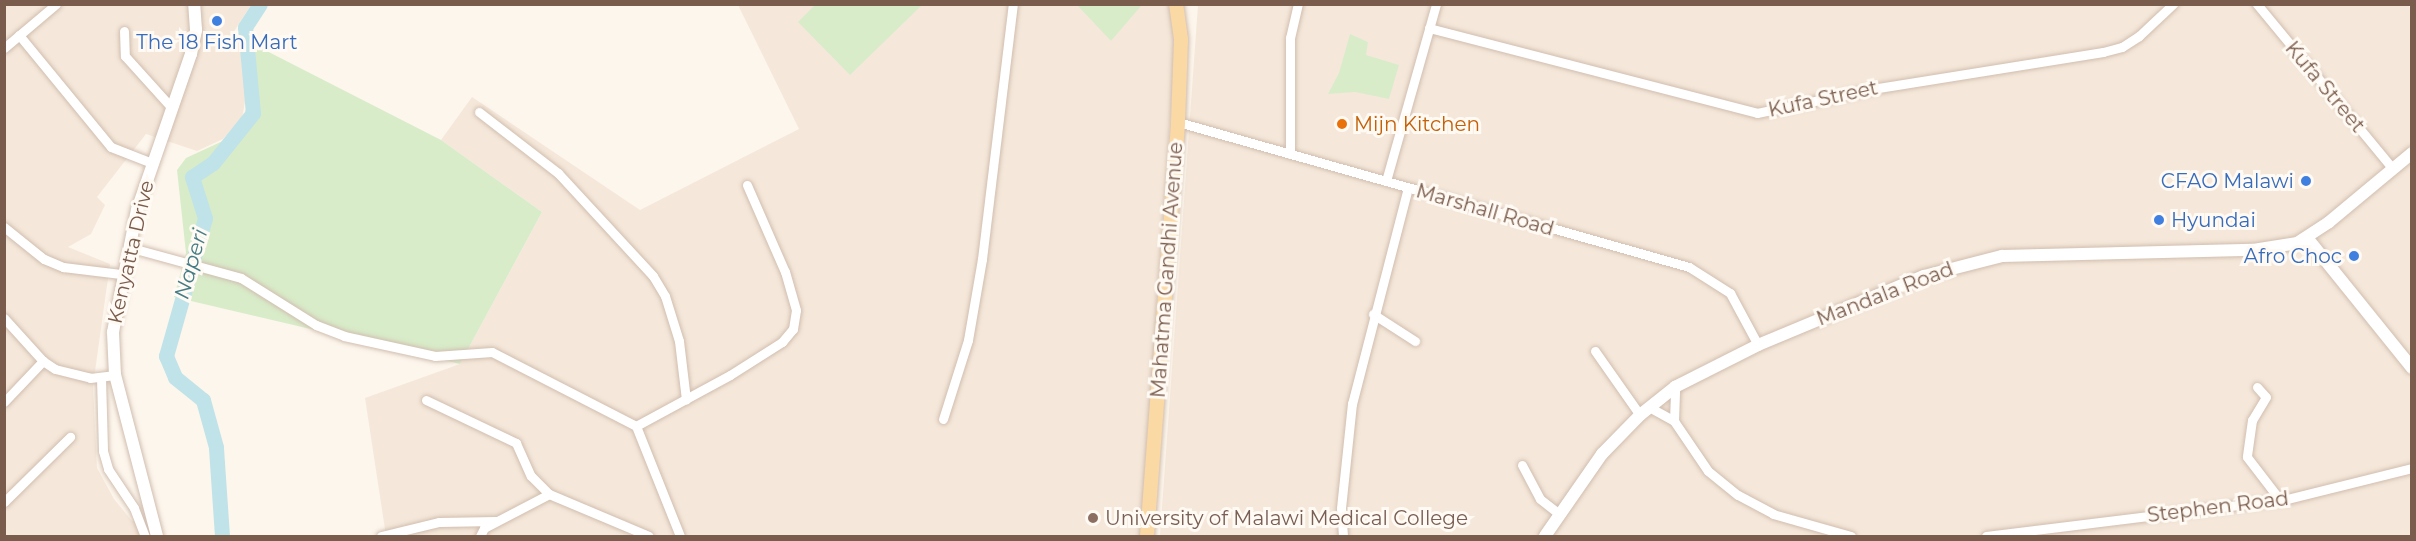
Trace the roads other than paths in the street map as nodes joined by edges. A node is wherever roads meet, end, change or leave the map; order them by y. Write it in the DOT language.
graph roads {
  1 [pos="56,4"];
  2 [pos="194,4"];
  3 [pos="1013,4"];
  4 [pos="1176,4"];
  5 [pos="1298,4"];
  6 [pos="1436,4"];
  7 [pos="2173,4"];
  8 [pos="2257,4"];
  9 [pos="1429,28"];
  10 [pos="124,31"];
  11 [pos="19,35"];
  12 [pos="4,48"];
  13 [pos="172,108"];
  14 [pos="478,112"];
  15 [pos="1178,122"];
  16 [pos="2412,153"];
  17 [pos="1290,154"];
  18 [pos="152,163"];
  19 [pos="2393,169"];
  20 [pos="1386,181"];
  21 [pos="747,185"];
  22 [pos="1408,188"];
  23 [pos="4,226"];
  24 [pos="2308,239"];
  25 [pos="128,247"];
  26 [pos="122,274"];
  27 [pos="1373,314"];
  28 [pos="4,318"];
  29 [pos="1415,341"];
  30 [pos="1758,345"];
  31 [pos="1594,351"];
  32 [pos="43,361"];
  33 [pos="2412,368"];
  34 [pos="115,375"];
  35 [pos="101,378"];
  36 [pos="1675,387"];
  37 [pos="2257,387"];
  38 [pos="426,400"];
  39 [pos="686,400"];
  40 [pos="4,402"];
  41 [pos="1645,411"];
  42 [pos="943,419"];
  43 [pos="1674,421"];
  44 [pos="636,426"];
  45 [pos="70,437"];
  46 [pos="1522,465"];
  47 [pos="2412,468"];
  48 [pos="549,494"];
  49 [pos="2280,500"];
  50 [pos="4,502"];
  51 [pos="1558,513"];
  52 [pos="496,521"];
  53 [pos="146,537"];
  54 [pos="157,537"];
  55 [pos="381,537"];
  56 [pos="480,537"];
  57 [pos="649,537"];
  58 [pos="680,537"];
  59 [pos="1147,537"];
  60 [pos="1343,537"];
  61 [pos="1545,537"];
  62 [pos="1851,537"];
  63 [pos="1986,537"];
  1 -- 11 [label="street"];
  2 -- 13 [label="street, Kenyatta Drive"];
  3 -- 42 [label="street"];
  4 -- 15 [label="main road, Mahatma Gandhi Avenue"];
  5 -- 17 [label="street"];
  6 -- 9 [label="street"];
  7 -- 9 [label="street, Kufa Street"];
  8 -- 19 [label="street, Kufa Street"];
  9 -- 20 [label="street"];
  10 -- 13 [label="street"];
  11 -- 12 [label="street"];
  11 -- 18 [label="street"];
  13 -- 18 [label="street, Kenyatta Drive"];
  14 -- 39 [label="street"];
  15 -- 17 [label="street, Marshall Road"];
  15 -- 59 [label="main road, Mahatma Gandhi Avenue"];
  16 -- 19 [label="street"];
  17 -- 20 [label="street, Marshall Road"];
  18 -- 25 [label="street, Kenyatta Drive"];
  19 -- 24 [label="street"];
  20 -- 22 [label="street, Marshall Road"];
  21 -- 39 [label="street"];
  22 -- 27 [label="street"];
  22 -- 30 [label="street, Marshall Road"];
  23 -- 26 [label="street"];
  24 -- 30 [label="street, Mandala Road"];
  24 -- 33 [label="street"];
  25 -- 26 [label="street, Kenyatta Drive"];
  25 -- 44 [label="street"];
  26 -- 34 [label="street, Kenyatta Drive"];
  27 -- 29 [label="street"];
  27 -- 60 [label="street"];
  28 -- 32 [label="street"];
  30 -- 36 [label="street, Mandala Road"];
  31 -- 41 [label="street"];
  32 -- 35 [label="street"];
  32 -- 40 [label="street"];
  34 -- 35 [label="street"];
  34 -- 54 [label="street, Kenyatta Drive"];
  35 -- 53 [label="street"];
  36 -- 41 [label="street, Mandala Road"];
  36 -- 43 [label="street"];
  37 -- 49 [label="street"];
  38 -- 48 [label="street"];
  39 -- 44 [label="street"];
  41 -- 43 [label="street"];
  41 -- 51 [label="street, Mandala Road"];
  43 -- 62 [label="street"];
  44 -- 58 [label="street"];
  45 -- 50 [label="street"];
  46 -- 51 [label="street"];
  47 -- 49 [label="street, Stephen Road"];
  48 -- 52 [label="street"];
  48 -- 57 [label="street"];
  49 -- 63 [label="street, Stephen Road"];
  51 -- 61 [label="street, Mandala Road"];
  52 -- 55 [label="street"];
  52 -- 56 [label="street"];
}
